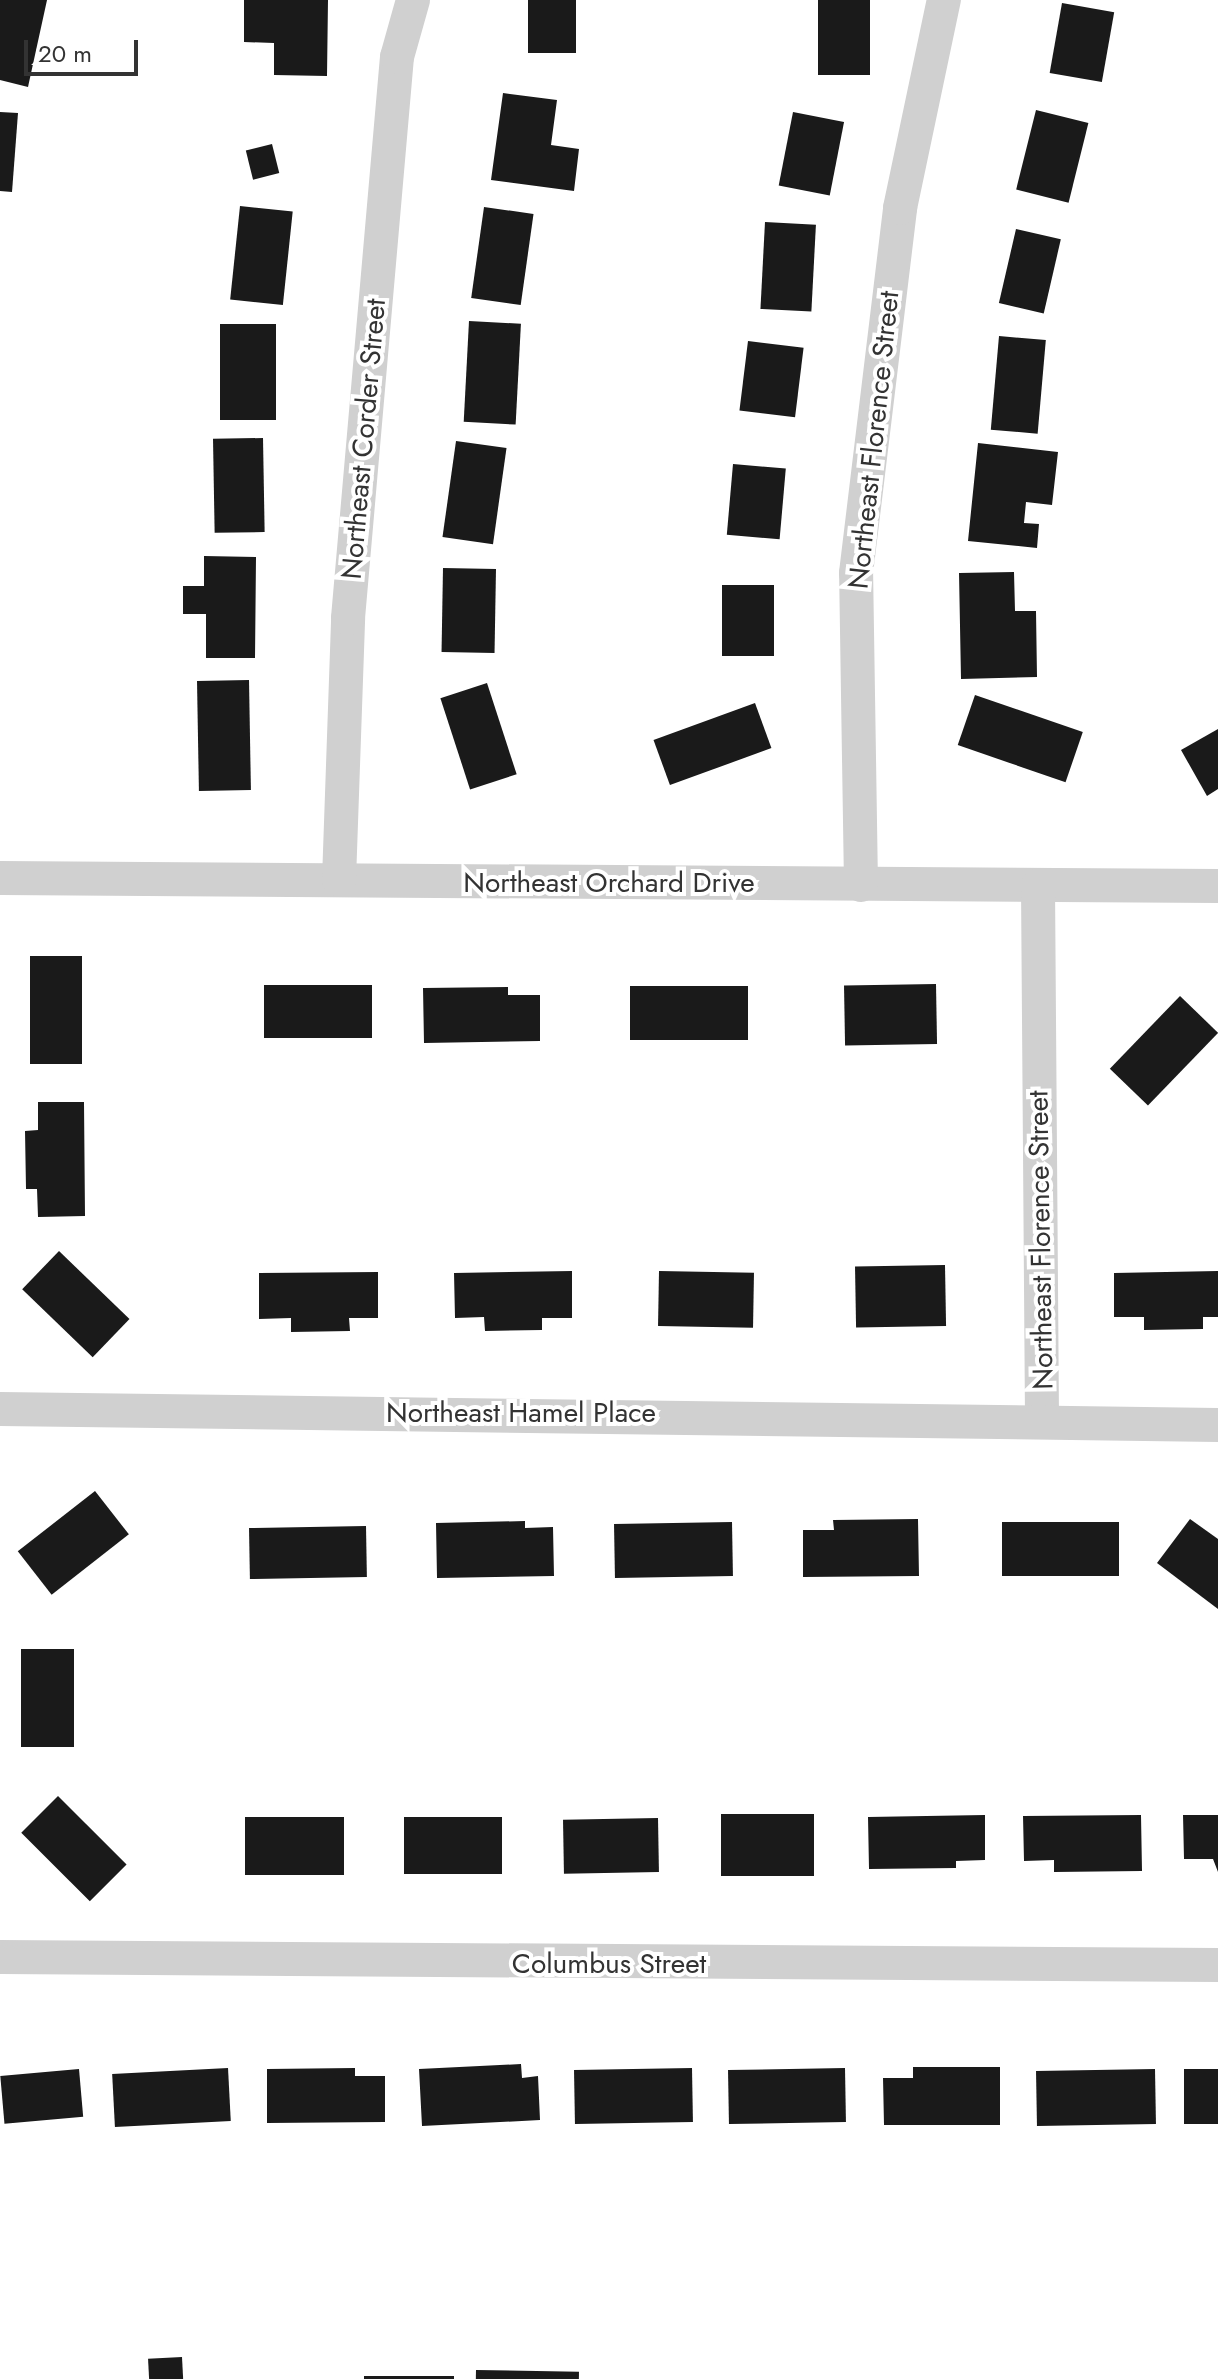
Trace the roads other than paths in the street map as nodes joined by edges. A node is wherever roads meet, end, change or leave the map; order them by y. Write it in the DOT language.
graph roads {
  1 [pos="413,0"];
  2 [pos="944,0"];
  3 [pos="0,878"];
  4 [pos="339,880"];
  5 [pos="861,885"];
  6 [pos="1038,886"];
  7 [pos="1218,886"];
  8 [pos="0,1409"];
  9 [pos="1042,1418"];
  10 [pos="1218,1425"];
  11 [pos="0,1957"];
  12 [pos="1218,1965"];
  1 -- 4 [label="street, Northeast Corder Street"];
  2 -- 5 [label="street, Northeast Florence Street"];
  3 -- 4 [label="street, Northeast Orchard Drive"];
  4 -- 5 [label="street, Northeast Orchard Drive"];
  5 -- 6 [label="street, Northeast Orchard Drive"];
  6 -- 7 [label="street, Northeast Orchard Drive"];
  6 -- 9 [label="street, Northeast Florence Street"];
  8 -- 9 [label="street, Northeast Hamel Place"];
  9 -- 10 [label="street, Northeast Florence Street"];
  11 -- 12 [label="street, Columbus Street"];
}
